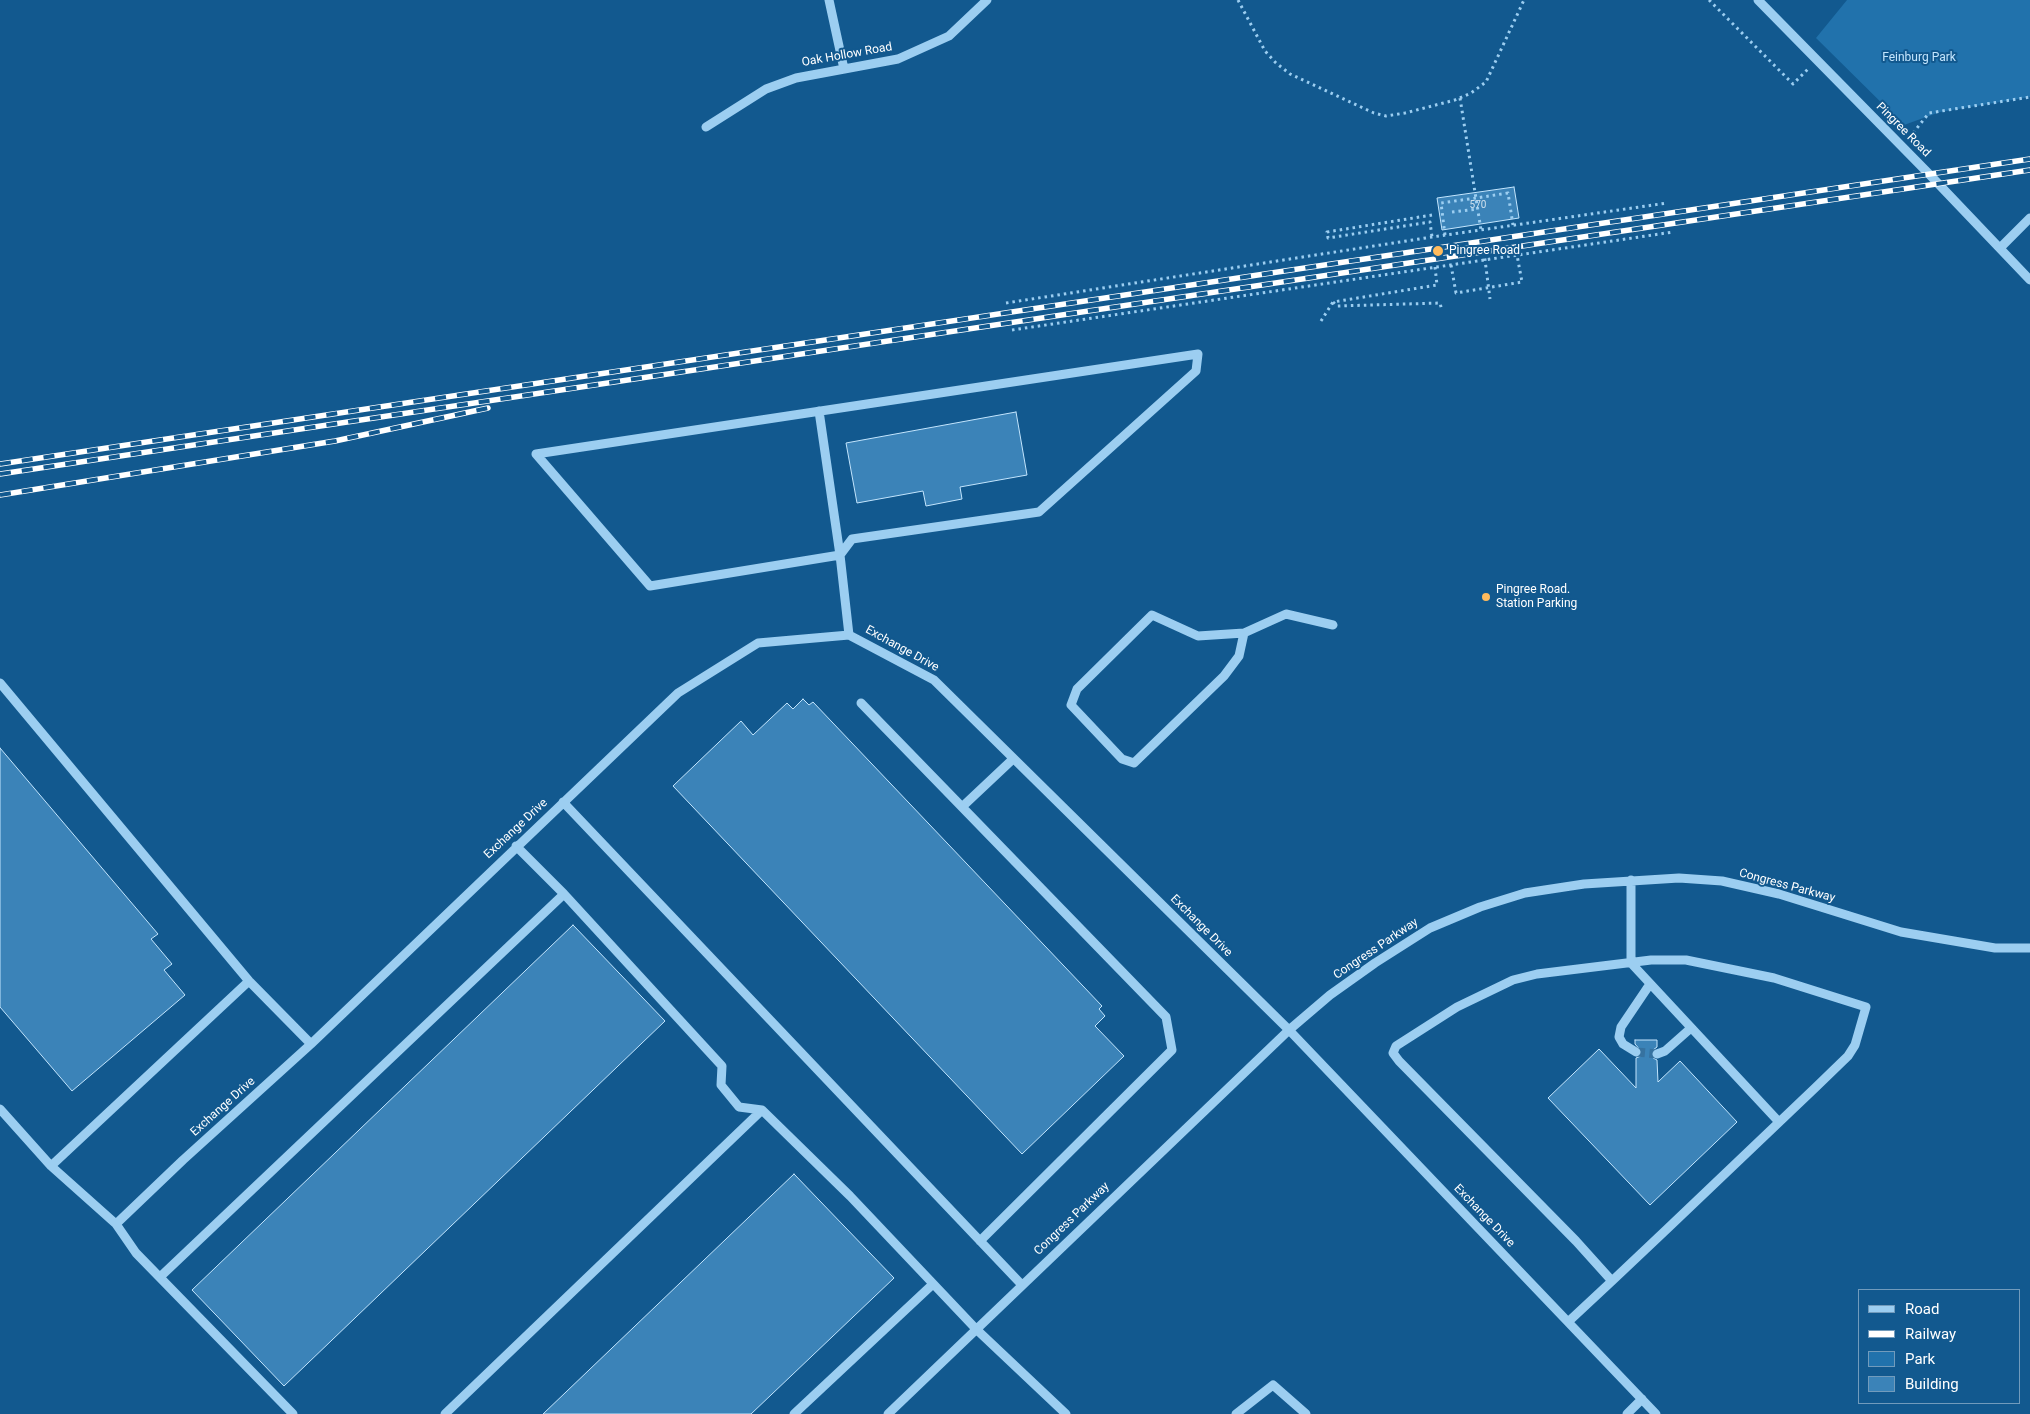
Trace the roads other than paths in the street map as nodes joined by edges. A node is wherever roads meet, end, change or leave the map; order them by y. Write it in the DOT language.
graph roads {
  1 [pos="829,0"];
  2 [pos="987,0"];
  3 [pos="1758,0"];
  4 [pos="844,69"];
  5 [pos="706,127"];
  6 [pos="2030,218"];
  7 [pos="2000,248"];
  8 [pos="2030,280"];
  9 [pos="819,411"];
  10 [pos="840,554"];
  11 [pos="1333,625"];
  12 [pos="1244,633"];
  13 [pos="849,634"];
  14 [pos="0,682"];
  15 [pos="861,703"];
  16 [pos="1013,758"];
  17 [pos="563,802"];
  18 [pos="962,806"];
  19 [pos="516,846"];
  20 [pos="1631,880"];
  21 [pos="564,894"];
  22 [pos="2030,948"];
  23 [pos="1631,963"];
  24 [pos="249,981"];
  25 [pos="1650,984"];
  26 [pos="1691,1028"];
  27 [pos="1289,1030"];
  28 [pos="311,1044"];
  29 [pos="1636,1052"];
  30 [pos="1657,1054"];
  31 [pos="0,1109"];
  32 [pos="762,1110"];
  33 [pos="1779,1122"];
  34 [pos="51,1166"];
  35 [pos="116,1224"];
  36 [pos="980,1241"];
  37 [pos="160,1278"];
  38 [pos="1612,1281"];
  39 [pos="933,1284"];
  40 [pos="1022,1285"];
  41 [pos="1568,1322"];
  42 [pos="976,1329"];
  43 [pos="1642,1399"];
  44 [pos="293,1414"];
  45 [pos="445,1414"];
  46 [pos="794,1414"];
  47 [pos="888,1414"];
  48 [pos="1066,1414"];
  49 [pos="1236,1414"];
  50 [pos="1306,1414"];
  51 [pos="1627,1414"];
  52 [pos="1656,1414"];
  1 -- 4 [label="street"];
  2 -- 4 [label="street, Oak Hollow Road"];
  3 -- 7 [label="street, Pingree Road"];
  4 -- 5 [label="street, Oak Hollow Road"];
  6 -- 7 [label="street"];
  7 -- 8 [label="street, Pingree Road"];
  9 -- 10 [label="street"];
  9 -- 10 [label="street"];
  9 -- 10 [label="street"];
  10 -- 13 [label="street"];
  11 -- 12 [label="street"];
  12 -- 12 [label="street"];
  13 -- 16 [label="street, Exchange Drive"];
  13 -- 17 [label="street, Exchange Drive"];
  14 -- 24 [label="street"];
  15 -- 18 [label="street"];
  16 -- 18 [label="street"];
  16 -- 27 [label="street, Exchange Drive"];
  17 -- 19 [label="street, Exchange Drive"];
  17 -- 36 [label="street"];
  18 -- 36 [label="street"];
  19 -- 21 [label="street"];
  19 -- 28 [label="street, Exchange Drive"];
  20 -- 22 [label="street, Congress Parkway"];
  20 -- 23 [label="street"];
  20 -- 27 [label="street, Congress Parkway"];
  21 -- 32 [label="street"];
  21 -- 37 [label="street"];
  23 -- 25 [label="street"];
  23 -- 33 [label="street"];
  23 -- 38 [label="street"];
  24 -- 28 [label="street"];
  24 -- 34 [label="street"];
  25 -- 26 [label="street"];
  25 -- 29 [label="street"];
  26 -- 30 [label="street"];
  26 -- 33 [label="street"];
  27 -- 40 [label="street, Congress Parkway"];
  27 -- 41 [label="street, Exchange Drive"];
  28 -- 35 [label="street, Exchange Drive"];
  31 -- 34 [label="street"];
  32 -- 39 [label="street"];
  32 -- 45 [label="street"];
  33 -- 38 [label="street"];
  34 -- 35 [label="street"];
  35 -- 37 [label="street"];
  36 -- 40 [label="street"];
  37 -- 44 [label="street"];
  38 -- 41 [label="street"];
  39 -- 42 [label="street"];
  39 -- 46 [label="street"];
  40 -- 42 [label="street, Congress Parkway"];
  41 -- 43 [label="street, Exchange Drive"];
  42 -- 47 [label="street, Congress Parkway"];
  42 -- 48 [label="street"];
  43 -- 51 [label="street"];
  43 -- 52 [label="street, Exchange Drive"];
  49 -- 50 [label="street"];
}
